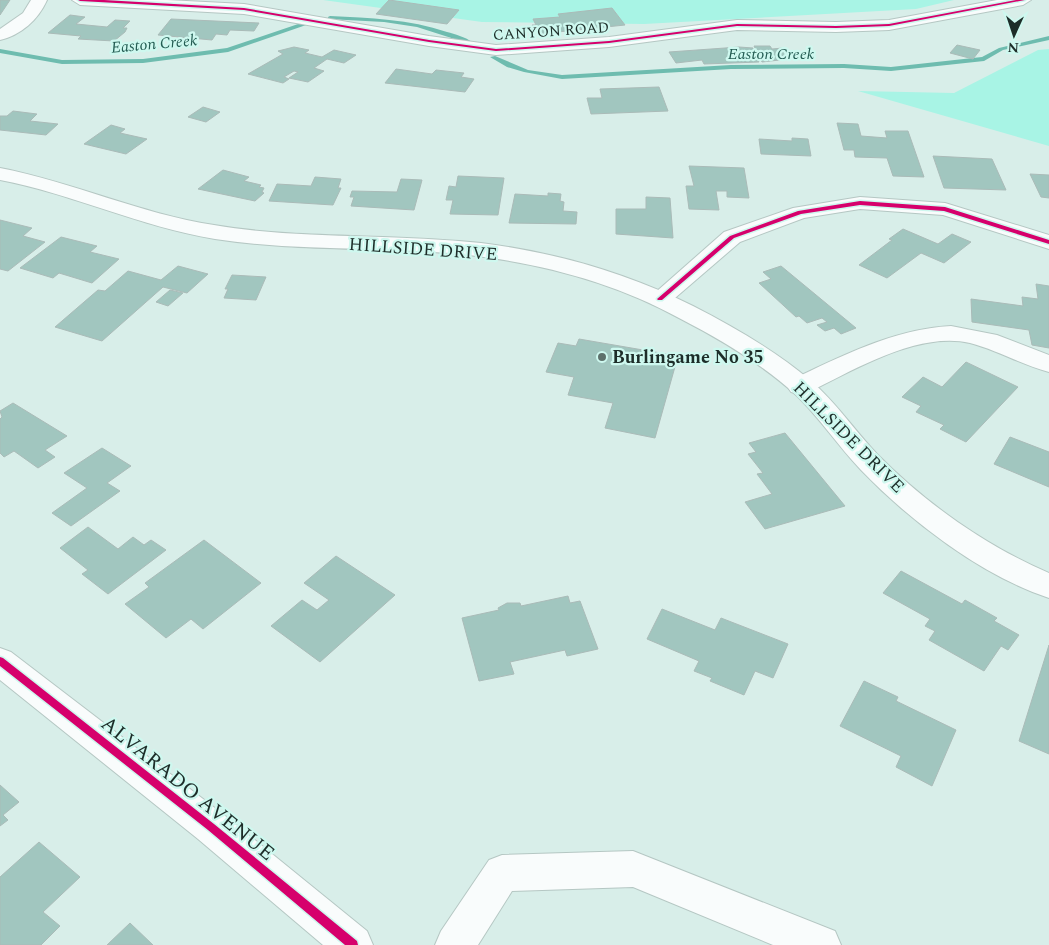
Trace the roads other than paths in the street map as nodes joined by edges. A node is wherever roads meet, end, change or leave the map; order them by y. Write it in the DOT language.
graph roads {
  1 [pos="39,0"];
  2 [pos="80,0"];
  3 [pos="1023,0"];
  4 [pos="0,35"];
  5 [pos="0,174"];
  6 [pos="1049,242"];
  7 [pos="660,299"];
  8 [pos="1049,364"];
  9 [pos="800,386"];
  10 [pos="1049,586"];
  11 [pos="0,661"];
  12 [pos="353,945"];
  13 [pos="455,945"];
  14 [pos="821,945"];
  1 -- 4 [label="street"];
  2 -- 3 [label="street, CANYON ROAD"];
  5 -- 7 [label="street, HILLSIDE DRIVE"];
  6 -- 7 [label="street"];
  7 -- 9 [label="street, HILLSIDE DRIVE"];
  8 -- 9 [label="street"];
  9 -- 10 [label="street, HILLSIDE DRIVE"];
  11 -- 12 [label="street, ALVARADO AVENUE"];
  13 -- 14 [label="street"];
}
